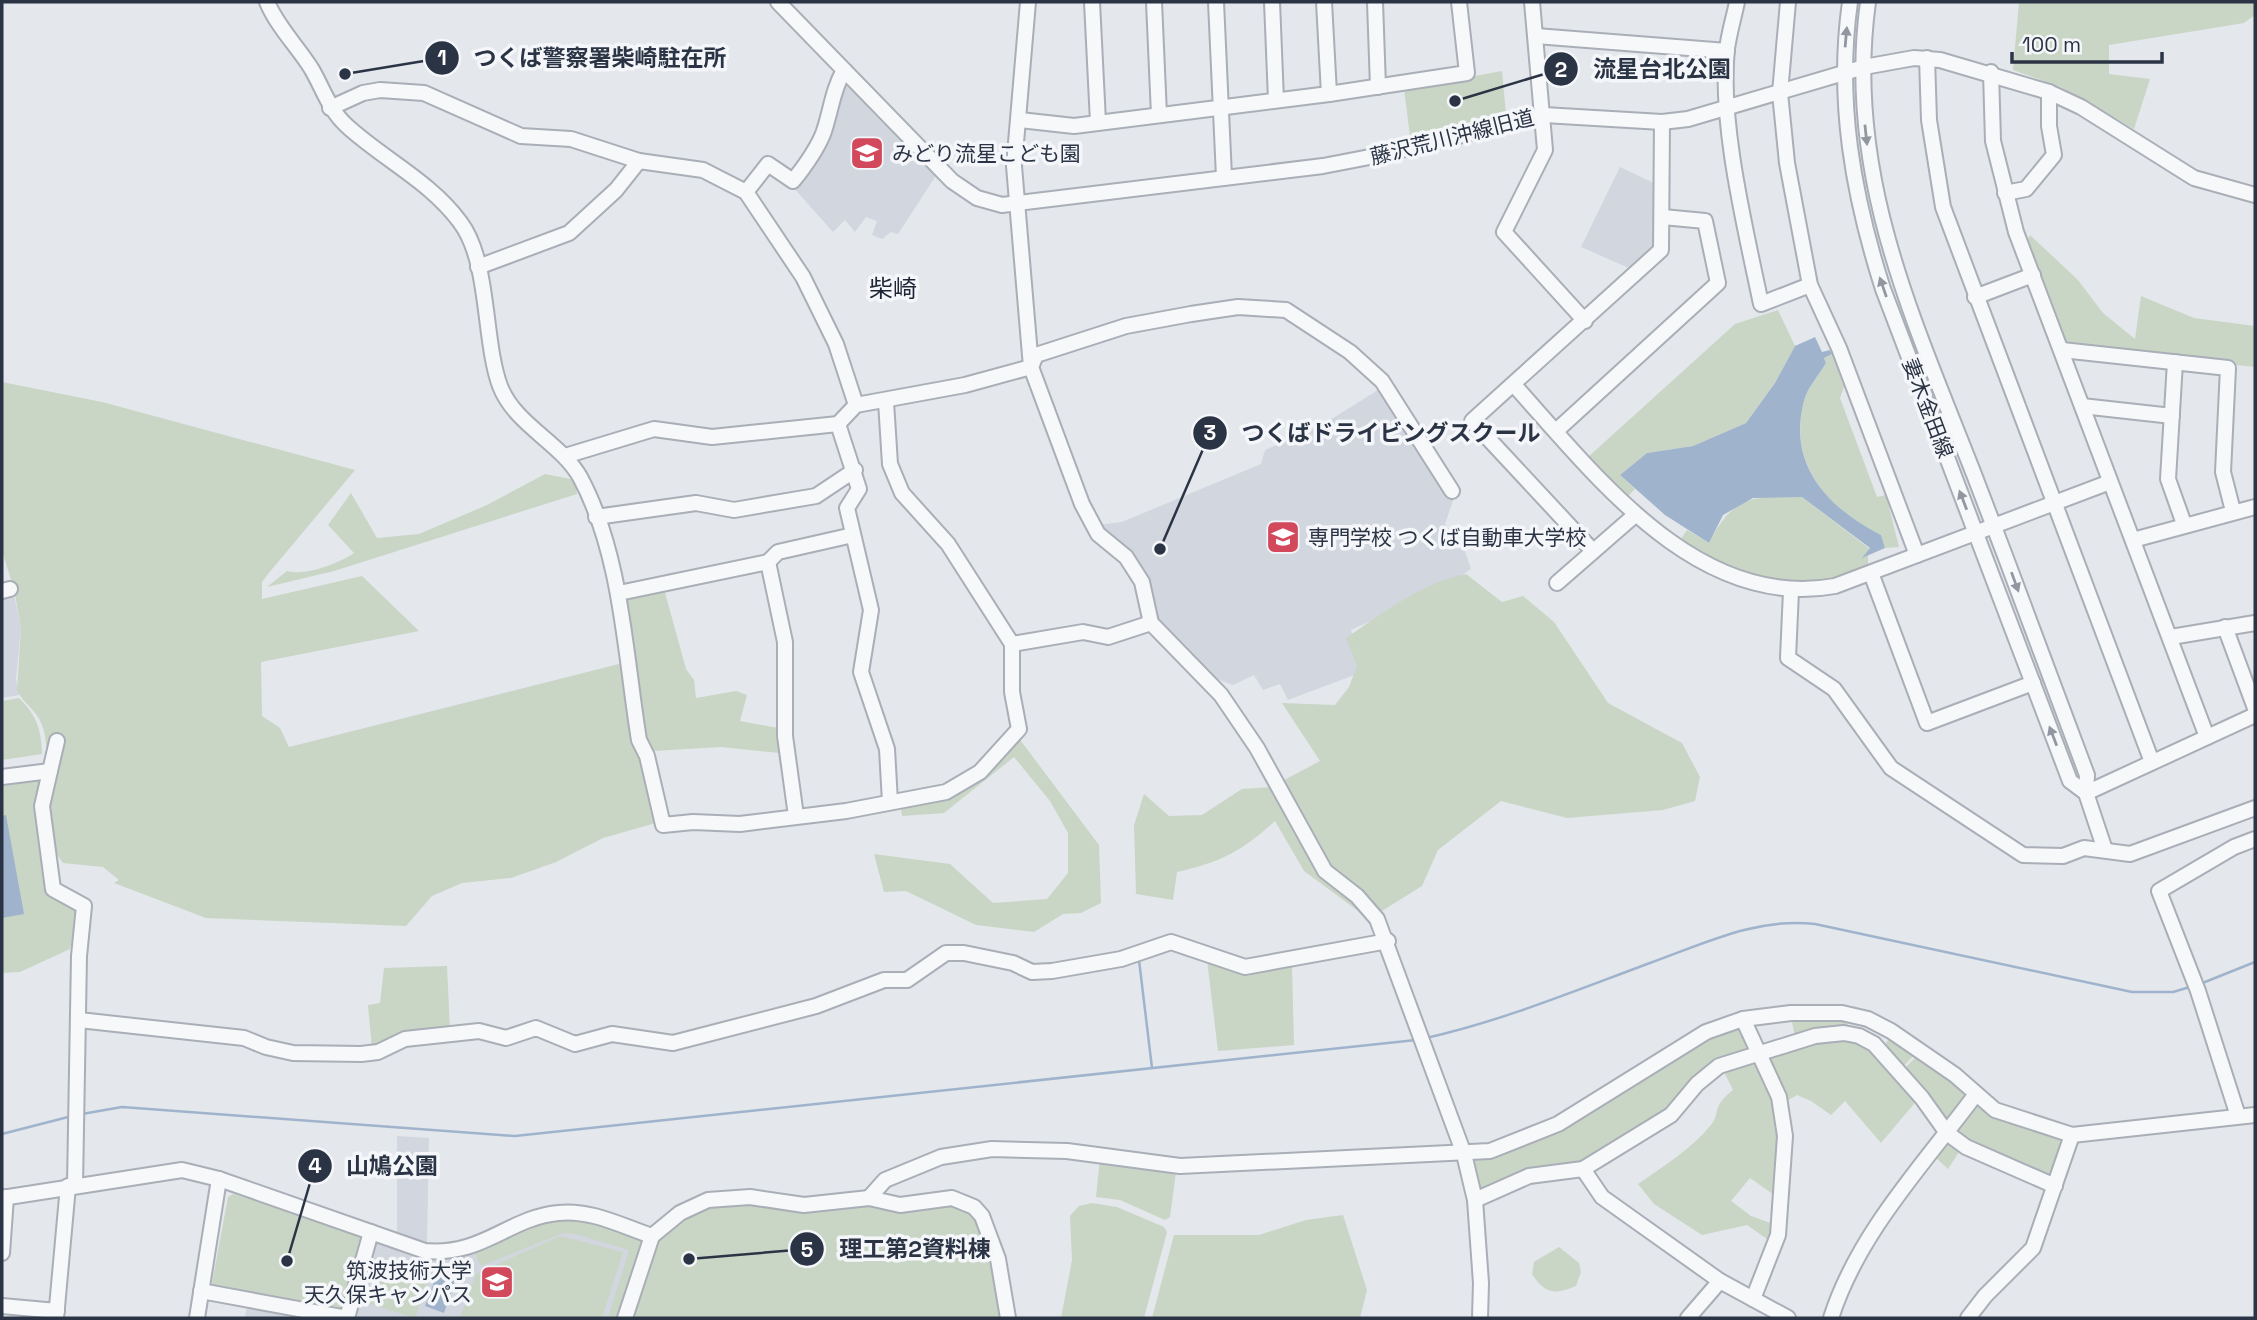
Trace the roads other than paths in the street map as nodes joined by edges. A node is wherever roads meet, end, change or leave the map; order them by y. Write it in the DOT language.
graph roads {
  1 [pos="267,2"];
  2 [pos="778,2"];
  3 [pos="1028,2"];
  4 [pos="1092,2"];
  5 [pos="1154,2"];
  6 [pos="1216,2"];
  7 [pos="1272,2"];
  8 [pos="1324,2"];
  9 [pos="1375,2"];
  10 [pos="1459,2"];
  11 [pos="1532,2"];
  12 [pos="1737,2"];
  13 [pos="1788,2"];
  14 [pos="1850,2"];
  15 [pos="1868,2"];
  16 [pos="1536,36"];
  17 [pos="1727,51"];
  18 [pos="1927,58"];
  19 [pos="1864,67"];
  20 [pos="844,70"];
  21 [pos="1991,72"];
  22 [pos="1844,73"];
  23 [pos="1378,87"];
  24 [pos="2049,92"];
  25 [pos="1780,93"];
  26 [pos="1329,94"];
  27 [pos="1276,100"];
  28 [pos="1221,106"];
  29 [pos="1729,107"];
  30 [pos="330,108"];
  31 [pos="1159,115"];
  32 [pos="1544,115"];
  33 [pos="1020,120"];
  34 [pos="1098,122"];
  35 [pos="1662,122"];
  36 [pos="639,161"];
  37 [pos="1224,177"];
  38 [pos="746,192"];
  39 [pos="2004,194"];
  40 [pos="2255,195"];
  41 [pos="1016,205"];
  42 [pos="1663,217"];
  43 [pos="478,267"];
  44 [pos="2033,275"];
  45 [pos="1810,285"];
  46 [pos="1975,297"];
  47 [pos="1585,321"];
  48 [pos="2062,350"];
  49 [pos="2175,362"];
  50 [pos="1031,367"];
  51 [pos="1515,386"];
  52 [pos="886,402"];
  53 [pos="856,405"];
  54 [pos="2082,406"];
  55 [pos="2172,416"];
  56 [pos="838,424"];
  57 [pos="1556,431"];
  58 [pos="565,456"];
  59 [pos="855,470"];
  60 [pos="2110,482"];
  61 [pos="1452,491"];
  62 [pos="2053,504"];
  63 [pos="2255,507"];
  64 [pos="2233,511"];
  65 [pos="1635,515"];
  66 [pos="596,517"];
  67 [pos="2184,524"];
  68 [pos="1994,526"];
  69 [pos="1976,533"];
  70 [pos="853,535"];
  71 [pos="2133,540"];
  72 [pos="1594,551"];
  73 [pos="1917,555"];
  74 [pos="768,562"];
  75 [pos="1871,573"];
  76 [pos="1557,583"];
  77 [pos="1791,591"];
  78 [pos="619,593"];
  79 [pos="1151,623"];
  80 [pos="2255,623"];
  81 [pos="2225,627"];
  82 [pos="2171,637"];
  83 [pos="1012,644"];
  84 [pos="2032,683"];
  85 [pos="2255,708"];
  86 [pos="2255,715"];
  87 [pos="2207,737"];
  88 [pos="57,741"];
  89 [pos="2152,762"];
  90 [pos="46,770"];
  91 [pos="2,777"];
  92 [pos="2086,793"];
  93 [pos="890,802"];
  94 [pos="2255,808"];
  95 [pos="796,816"];
  96 [pos="2255,839"];
  97 [pos="2105,850"];
  98 [pos="1388,941"];
  99 [pos="1743,1019"];
  100 [pos="79,1020"];
  101 [pos="1758,1053"];
  102 [pos="1976,1094"];
  103 [pos="2255,1115"];
  104 [pos="2238,1116"];
  105 [pos="1947,1133"];
  106 [pos="2072,1135"];
  107 [pos="1464,1154"];
  108 [pos="1583,1169"];
  109 [pos="219,1180"];
  110 [pos="71,1186"];
  111 [pos="2055,1186"];
  112 [pos="4,1197"];
  113 [pos="869,1198"];
  114 [pos="1475,1200"];
  115 [pos="371,1232"];
  116 [pos="652,1236"];
  117 [pos="2,1253"];
  118 [pos="1720,1281"];
  119 [pos="201,1291"];
  120 [pos="1752,1299"];
  121 [pos="2,1306"];
  122 [pos="56,1315"];
  123 [pos="197,1318"];
  124 [pos="625,1318"];
  125 [pos="1008,1318"];
  126 [pos="1480,1318"];
  127 [pos="1688,1318"];
  128 [pos="1788,1318"];
  129 [pos="1831,1318"];
  130 [pos="1968,1318"];
  1 -- 30 [label="street"];
  2 -- 20 [label="street, 藤沢荒川沖線旧道"];
  3 -- 33 [label="street"];
  4 -- 34 [label="street"];
  5 -- 31 [label="street"];
  6 -- 28 [label="street"];
  7 -- 27 [label="street"];
  8 -- 26 [label="street"];
  9 -- 23 [label="street"];
  10 -- 23 [label="street"];
  11 -- 16 [label="street"];
  12 -- 17 [label="street"];
  13 -- 25 [label="street"];
  22 -- 14 [label="street, 妻木金田線, one-way"];
  15 -- 19 [label="street, 妻木金田線"];
  16 -- 17 [label="street"];
  16 -- 32 [label="street"];
  17 -- 29 [label="street"];
  18 -- 19 [label="street, 藤沢荒川沖線旧道"];
  18 -- 21 [label="street, 藤沢荒川沖線旧道"];
  18 -- 46 [label="street"];
  19 -- 22 [label="street, 藤沢荒川沖線旧道"];
  19 -- 68 [label="street, 妻木金田線, one-way"];
  20 -- 38 [label="street"];
  20 -- 41 [label="street, 藤沢荒川沖線旧道"];
  21 -- 24 [label="street, 藤沢荒川沖線旧道"];
  21 -- 39 [label="street"];
  22 -- 25 [label="street, 藤沢荒川沖線旧道"];
  69 -- 22 [label="street, 妻木金田線, one-way"];
  23 -- 26 [label="street"];
  24 -- 39 [label="street"];
  24 -- 40 [label="street, 藤沢荒川沖線旧道"];
  25 -- 29 [label="street, 藤沢荒川沖線旧道"];
  25 -- 45 [label="street"];
  26 -- 27 [label="street"];
  27 -- 28 [label="street"];
  28 -- 31 [label="street"];
  28 -- 37 [label="street"];
  29 -- 35 [label="street, 藤沢荒川沖線旧道"];
  29 -- 45 [label="street"];
  30 -- 36 [label="street"];
  30 -- 43 [label="street"];
  31 -- 34 [label="street"];
  32 -- 35 [label="street, 藤沢荒川沖線旧道"];
  32 -- 37 [label="street, 藤沢荒川沖線旧道"];
  32 -- 47 [label="street"];
  33 -- 34 [label="street"];
  33 -- 41 [label="street"];
  35 -- 42 [label="street"];
  36 -- 38 [label="street"];
  36 -- 43 [label="street"];
  37 -- 41 [label="street, 藤沢荒川沖線旧道"];
  38 -- 53 [label="street"];
  39 -- 44 [label="street"];
  41 -- 50 [label="street"];
  42 -- 47 [label="street"];
  42 -- 57 [label="street"];
  43 -- 58 [label="street"];
  44 -- 46 [label="street"];
  44 -- 48 [label="street"];
  45 -- 73 [label="street"];
  46 -- 62 [label="street"];
  47 -- 51 [label="street"];
  48 -- 49 [label="street"];
  48 -- 54 [label="street"];
  49 -- 55 [label="street"];
  49 -- 64 [label="street"];
  50 -- 52 [label="street"];
  50 -- 61 [label="street"];
  50 -- 79 [label="street"];
  51 -- 57 [label="street"];
  51 -- 72 [label="street"];
  52 -- 53 [label="street"];
  52 -- 83 [label="street"];
  53 -- 56 [label="street"];
  54 -- 55 [label="street"];
  54 -- 60 [label="street"];
  55 -- 67 [label="street"];
  56 -- 58 [label="street"];
  56 -- 59 [label="street"];
  57 -- 65 [label="street"];
  58 -- 66 [label="street"];
  59 -- 66 [label="street"];
  59 -- 70 [label="street"];
  60 -- 62 [label="street"];
  60 -- 71 [label="street"];
  62 -- 68 [label="street"];
  62 -- 89 [label="street"];
  63 -- 64 [label="street"];
  64 -- 67 [label="street"];
  65 -- 72 [label="street"];
  65 -- 77 [label="street"];
  66 -- 78 [label="street"];
  67 -- 71 [label="street"];
  68 -- 69 [label="street"];
  68 -- 92 [label="street, 妻木金田線, one-way"];
  69 -- 73 [label="street"];
  69 -- 84 [label="street, 妻木金田線"];
  70 -- 74 [label="street"];
  70 -- 93 [label="street"];
  71 -- 82 [label="street"];
  72 -- 76 [label="street"];
  73 -- 75 [label="street"];
  74 -- 78 [label="street"];
  74 -- 95 [label="street"];
  75 -- 77 [label="street"];
  75 -- 84 [label="street"];
  77 -- 97 [label="street"];
  78 -- 95 [label="street"];
  79 -- 83 [label="street"];
  79 -- 98 [label="street"];
  80 -- 81 [label="street"];
  81 -- 82 [label="street"];
  81 -- 85 [label="street"];
  82 -- 87 [label="street"];
  83 -- 93 [label="street"];
  92 -- 84 [label="street, 妻木金田線, one-way"];
  86 -- 87 [label="street"];
  87 -- 89 [label="street"];
  88 -- 90 [label="street"];
  89 -- 92 [label="street"];
  90 -- 91 [label="street"];
  90 -- 100 [label="street"];
  92 -- 97 [label="street, 妻木金田線"];
  93 -- 95 [label="street"];
  94 -- 97 [label="street"];
  96 -- 104 [label="street"];
  98 -- 100 [label="street"];
  98 -- 107 [label="street"];
  99 -- 101 [label="street"];
  99 -- 102 [label="street"];
  99 -- 107 [label="street"];
  100 -- 110 [label="street"];
  101 -- 105 [label="street"];
  101 -- 108 [label="street"];
  101 -- 120 [label="street"];
  102 -- 105 [label="street"];
  102 -- 106 [label="street"];
  103 -- 104 [label="street"];
  104 -- 106 [label="street"];
  105 -- 111 [label="street"];
  105 -- 129 [label="street"];
  106 -- 111 [label="street"];
  107 -- 113 [label="street"];
  107 -- 114 [label="street"];
  108 -- 114 [label="street"];
  108 -- 118 [label="street"];
  109 -- 110 [label="street"];
  109 -- 115 [label="street"];
  109 -- 119 [label="street"];
  110 -- 112 [label="street"];
  110 -- 122 [label="street"];
  111 -- 130 [label="street"];
  112 -- 117 [label="street"];
  113 -- 116 [label="street"];
  113 -- 125 [label="street"];
  114 -- 126 [label="street"];
  115 -- 116 [label="street"];
  115 -- 119 [label="street"];
  116 -- 124 [label="street"];
  118 -- 120 [label="street"];
  118 -- 127 [label="street"];
  119 -- 123 [label="street"];
  120 -- 128 [label="street"];
  121 -- 122 [label="street"];
}
